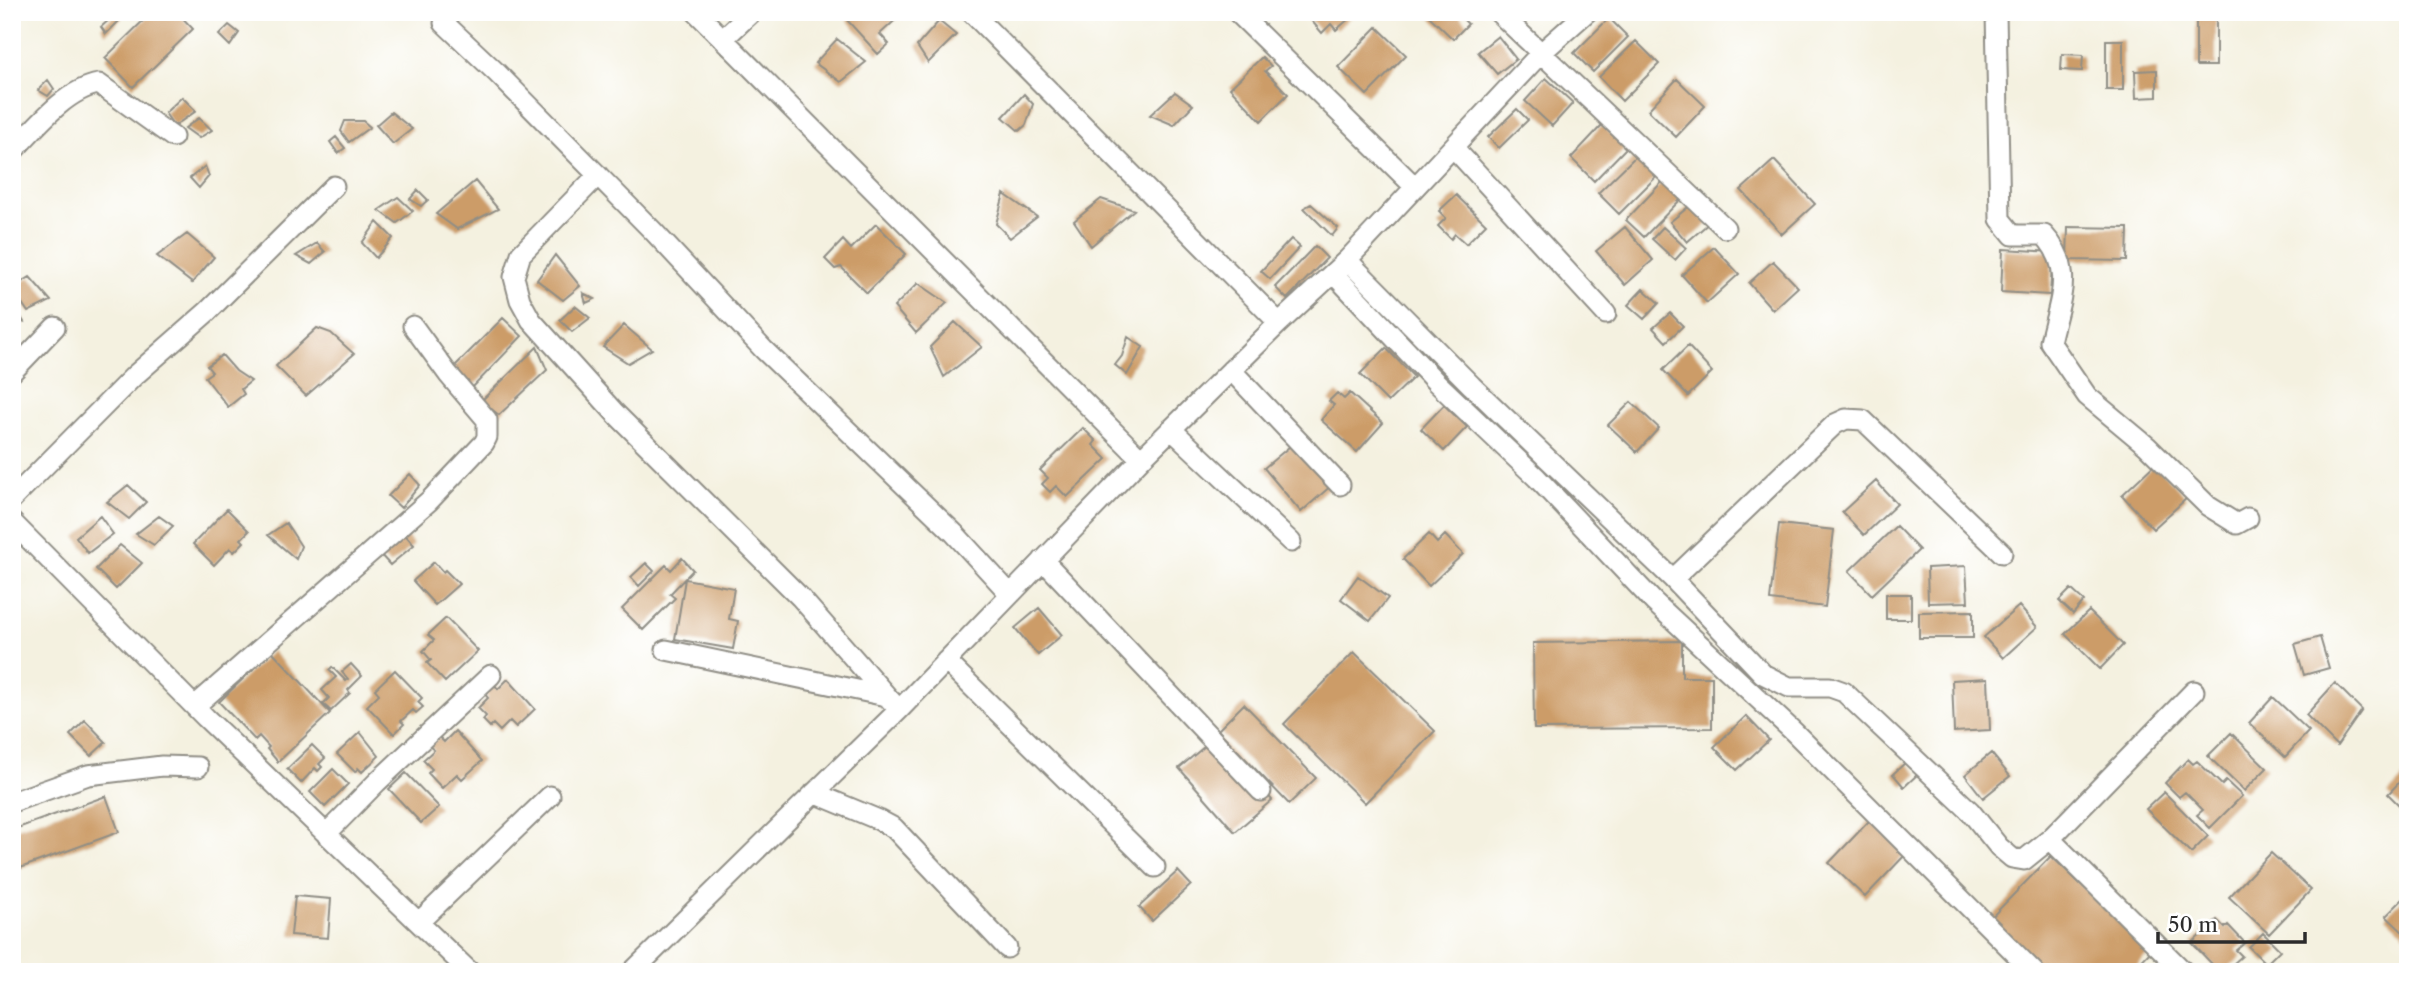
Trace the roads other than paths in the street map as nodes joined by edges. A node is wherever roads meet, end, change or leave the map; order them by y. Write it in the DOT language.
graph roads {
  1 [pos="696,12"];
  2 [pos="752,12"];
  3 [pos="971,12"];
  4 [pos="1237,12"];
  5 [pos="1498,12"];
  6 [pos="1587,12"];
  7 [pos="1996,12"];
  8 [pos="444,23"];
  9 [pos="723,39"];
  10 [pos="1540,54"];
  11 [pos="173,137"];
  12 [pos="1453,147"];
  13 [pos="12,152"];
  14 [pos="598,175"];
  15 [pos="334,186"];
  16 [pos="1415,187"];
  17 [pos="1725,228"];
  18 [pos="1340,267"];
  19 [pos="1606,314"];
  20 [pos="1279,323"];
  21 [pos="413,326"];
  22 [pos="55,327"];
  23 [pos="1231,370"];
  24 [pos="12,372"];
  25 [pos="1171,429"];
  26 [pos="1141,459"];
  27 [pos="1340,485"];
  28 [pos="12,499"];
  29 [pos="2248,518"];
  30 [pos="12,522"];
  31 [pos="1291,542"];
  32 [pos="2002,552"];
  33 [pos="1043,560"];
  34 [pos="1673,579"];
  35 [pos="1010,594"];
  36 [pos="666,650"];
  37 [pos="946,661"];
  38 [pos="491,676"];
  39 [pos="2194,691"];
  40 [pos="893,703"];
  41 [pos="195,706"];
  42 [pos="198,766"];
  43 [pos="1261,791"];
  44 [pos="814,793"];
  45 [pos="550,796"];
  46 [pos="12,802"];
  47 [pos="326,834"];
  48 [pos="2050,839"];
  49 [pos="1155,867"];
  50 [pos="419,922"];
  51 [pos="1007,948"];
  52 [pos="470,972"];
  53 [pos="632,972"];
  54 [pos="2034,972"];
  55 [pos="2184,972"];
  1 -- 9 [label="street"];
  2 -- 9 [label="street"];
  3 -- 20 [label="street"];
  4 -- 16 [label="street"];
  5 -- 10 [label="street"];
  6 -- 10 [label="street"];
  7 -- 29 [label="street"];
  8 -- 14 [label="street"];
  9 -- 26 [label="street"];
  10 -- 12 [label="street"];
  10 -- 17 [label="street"];
  11 -- 13 [label="street"];
  12 -- 16 [label="street"];
  12 -- 19 [label="street"];
  14 -- 35 [label="street"];
  14 -- 40 [label="street"];
  15 -- 28 [label="street"];
  16 -- 18 [label="street"];
  18 -- 20 [label="street"];
  18 -- 34 [label="street"];
  18 -- 54 [label="street"];
  20 -- 23 [label="street"];
  21 -- 41 [label="street"];
  22 -- 24 [label="street"];
  23 -- 25 [label="street"];
  23 -- 27 [label="street"];
  25 -- 26 [label="street"];
  25 -- 31 [label="street"];
  26 -- 33 [label="street"];
  30 -- 41 [label="street"];
  32 -- 34 [label="street"];
  33 -- 35 [label="street"];
  33 -- 43 [label="street"];
  34 -- 48 [label="street"];
  35 -- 37 [label="street"];
  36 -- 40 [label="street"];
  37 -- 40 [label="street"];
  37 -- 49 [label="street"];
  38 -- 47 [label="street"];
  39 -- 48 [label="street"];
  40 -- 44 [label="street"];
  41 -- 47 [label="street"];
  42 -- 46 [label="street"];
  44 -- 51 [label="street"];
  44 -- 53 [label="street"];
  45 -- 50 [label="street"];
  47 -- 50 [label="street"];
  48 -- 55 [label="street"];
  50 -- 52 [label="street"];
}
